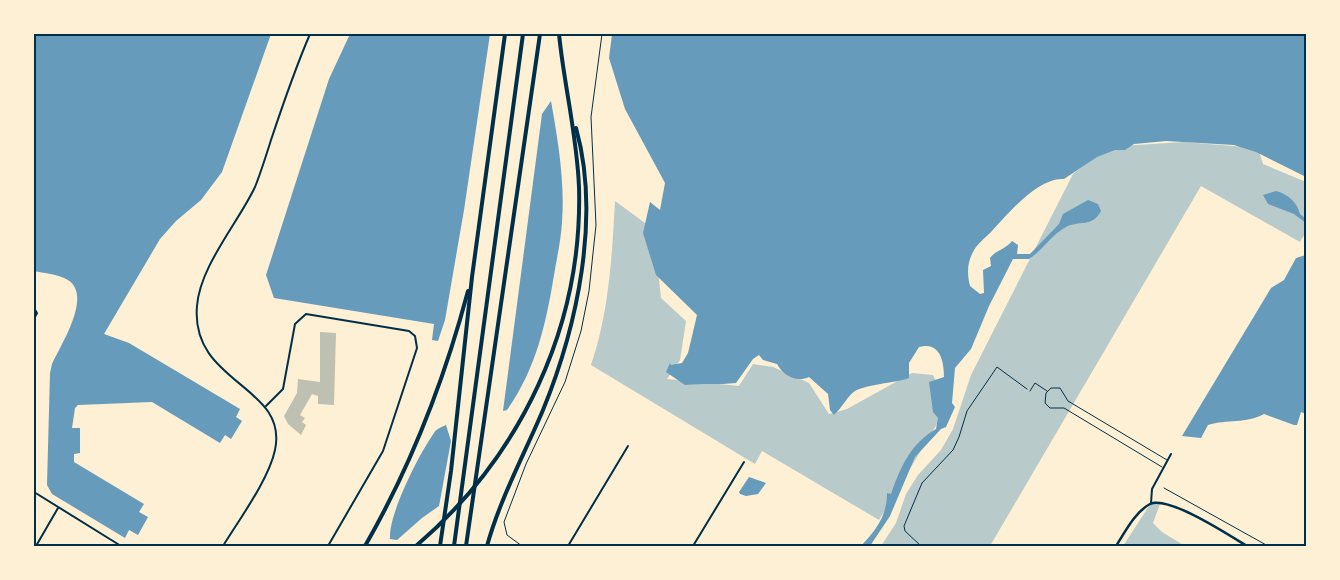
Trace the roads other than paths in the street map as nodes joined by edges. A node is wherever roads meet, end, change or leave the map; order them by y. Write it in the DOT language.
graph roads {
  1 [pos="310,34"];
  2 [pos="505,34"];
  3 [pos="523,34"];
  4 [pos="540,34"];
  5 [pos="559,34"];
  6 [pos="573,117"];
  7 [pos="472,277"];
  8 [pos="34,308"];
  9 [pos="34,319"];
  10 [pos="1030,391"];
  11 [pos="1048,391"];
  12 [pos="1068,401"];
  13 [pos="266,406"];
  14 [pos="1064,408"];
  15 [pos="628,446"];
  16 [pos="1171,454"];
  17 [pos="1167,461"];
  18 [pos="744,462"];
  19 [pos="1163,468"];
  20 [pos="34,492"];
  21 [pos="1151,503"];
  22 [pos="58,508"];
  23 [pos="36,546"];
  24 [pos="121,546"];
  25 [pos="223,546"];
  26 [pos="328,546"];
  27 [pos="365,546"];
  28 [pos="416,546"];
  29 [pos="440,546"];
  30 [pos="454,546"];
  31 [pos="466,546"];
  32 [pos="487,546"];
  33 [pos="568,546"];
  34 [pos="693,546"];
  35 [pos="1116,546"];
  36 [pos="1246,546"];
  1 -- 13 [label="street"];
  2 -- 7 [label="highway"];
  3 -- 30 [label="highway"];
  4 -- 31 [label="highway"];
  5 -- 6 [label="highway"];
  6 -- 28 [label="highway"];
  6 -- 32 [label="highway"];
  7 -- 27 [label="highway"];
  7 -- 29 [label="highway"];
  8 -- 9 [label="street"];
  10 -- 11 [label="lane"];
  11 -- 12 [label="lane"];
  11 -- 14 [label="lane"];
  12 -- 14 [label="lane"];
  12 -- 17 [label="lane"];
  13 -- 25 [label="street"];
  13 -- 26 [label="street"];
  14 -- 19 [label="lane"];
  15 -- 33 [label="street"];
  16 -- 17 [label="street"];
  17 -- 19 [label="street"];
  18 -- 34 [label="street"];
  19 -- 21 [label="street"];
  20 -- 22 [label="street"];
  21 -- 35 [label="street"];
  21 -- 36 [label="street"];
  22 -- 23 [label="street"];
  22 -- 24 [label="street"];
}
